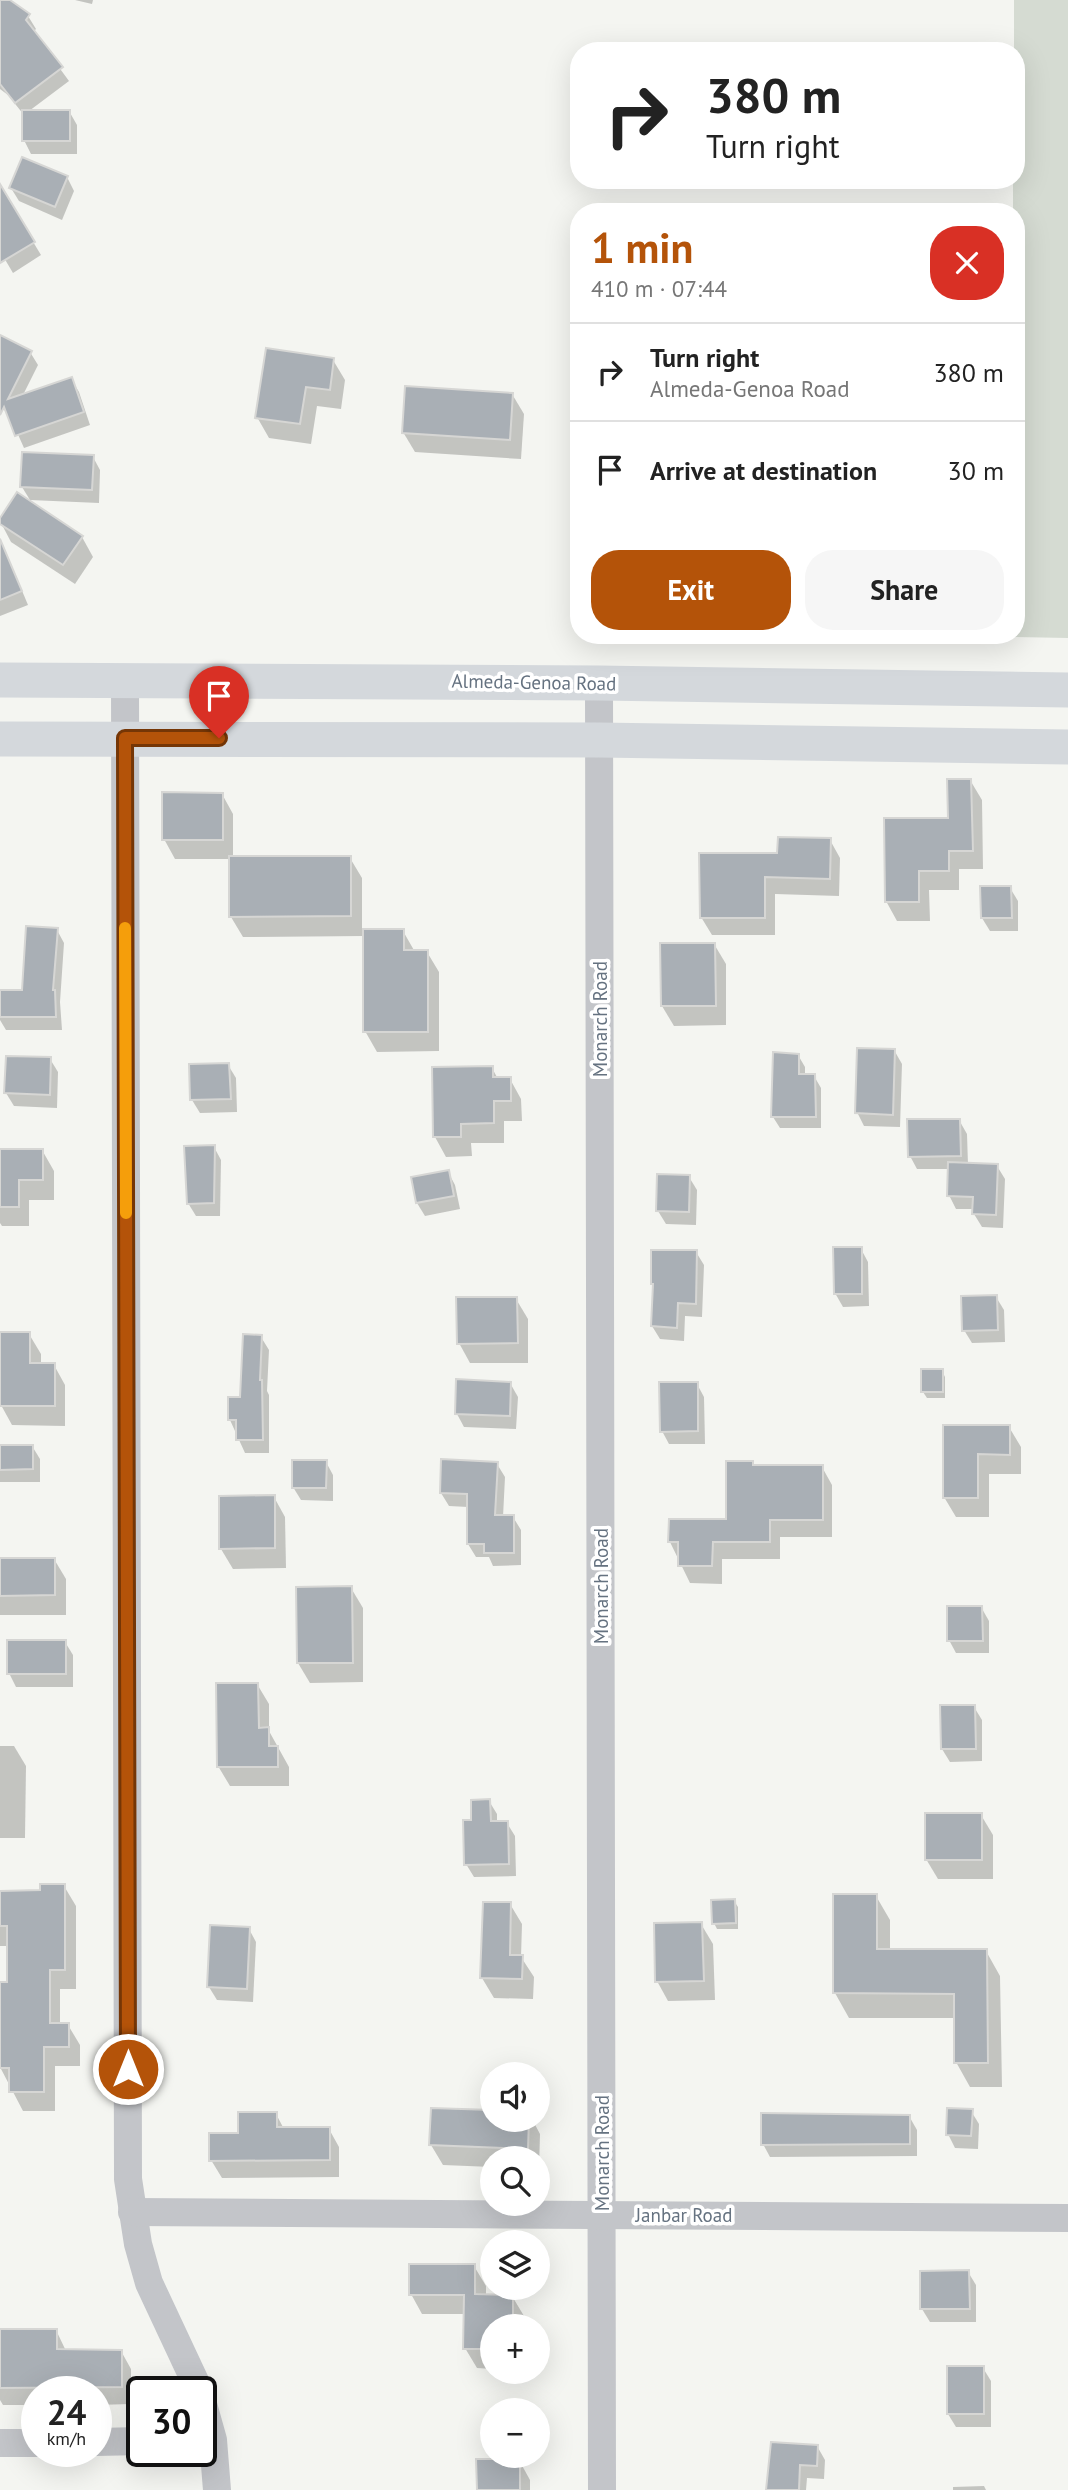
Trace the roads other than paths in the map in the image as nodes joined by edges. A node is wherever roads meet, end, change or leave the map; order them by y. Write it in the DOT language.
graph roads {
  1 [pos="125,679"];
  2 [pos="0,680"];
  3 [pos="599,683"];
  4 [pos="1068,690"];
  5 [pos="125,738"];
  6 [pos="0,739"];
  7 [pos="599,740"];
  8 [pos="1068,747"];
  9 [pos="132,2212"];
  10 [pos="602,2214"];
  11 [pos="1068,2218"];
  12 [pos="192,2376"];
  13 [pos="21,2442"];
  14 [pos="0,2443"];
  15 [pos="213,2467"];
  16 [pos="218,2490"];
  17 [pos="603,2490"];
  1 -- 2 [label="main road, Almeda-Genoa Road"];
  1 -- 3 [label="main road, Almeda-Genoa Road"];
  1 -- 5 [label="street"];
  3 -- 4 [label="main road, Almeda-Genoa Road"];
  3 -- 7 [label="street, Monarch Road"];
  5 -- 6 [label="main road"];
  5 -- 7 [label="main road"];
  5 -- 9 [label="street"];
  7 -- 8 [label="main road"];
  7 -- 10 [label="street, Monarch Road"];
  9 -- 10 [label="street, Janbar Road"];
  9 -- 12 [label="street"];
  10 -- 11 [label="street, Janbar Road"];
  10 -- 17 [label="street, Monarch Road"];
  13 -- 14 [label="street"];
  15 -- 16 [label="street"];
}
